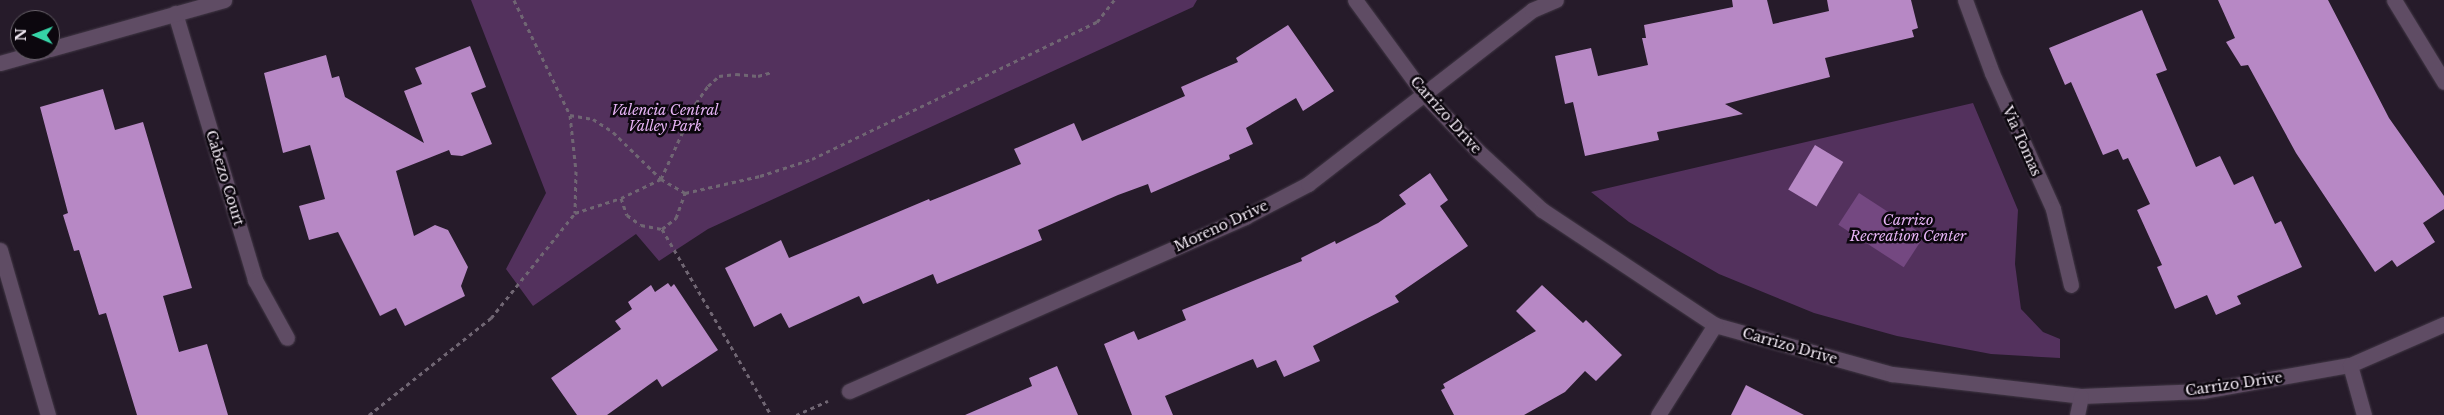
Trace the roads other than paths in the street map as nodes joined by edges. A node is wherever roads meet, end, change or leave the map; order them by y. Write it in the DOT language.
graph roads {
  1 [pos="224,0"];
  2 [pos="1355,0"];
  3 [pos="1556,0"];
  4 [pos="1965,0"];
  5 [pos="2394,0"];
  6 [pos="175,13"];
  7 [pos="60,46"];
  8 [pos="2444,82"];
  9 [pos="1424,94"];
  10 [pos="0,250"];
  11 [pos="2072,285"];
  12 [pos="2444,324"];
  13 [pos="1716,325"];
  14 [pos="287,338"];
  15 [pos="2350,365"];
  16 [pos="849,391"];
  17 [pos="2081,396"];
  18 [pos="48,415"];
  19 [pos="1658,415"];
  20 [pos="2077,415"];
  21 [pos="2364,415"];
  1 -- 6 [label="street"];
  2 -- 9 [label="street, Carrizo Drive"];
  3 -- 9 [label="street, Moreno Drive"];
  4 -- 11 [label="street, Via Tomas"];
  5 -- 8 [label="street"];
  6 -- 7 [label="street"];
  6 -- 14 [label="street, Cabezo Court"];
  9 -- 13 [label="street, Carrizo Drive"];
  9 -- 16 [label="street, Moreno Drive"];
  10 -- 18 [label="street"];
  12 -- 15 [label="street, Carrizo Drive"];
  13 -- 17 [label="street, Carrizo Drive"];
  13 -- 19 [label="street"];
  15 -- 17 [label="street, Carrizo Drive"];
  15 -- 21 [label="street"];
  17 -- 20 [label="street"];
}
